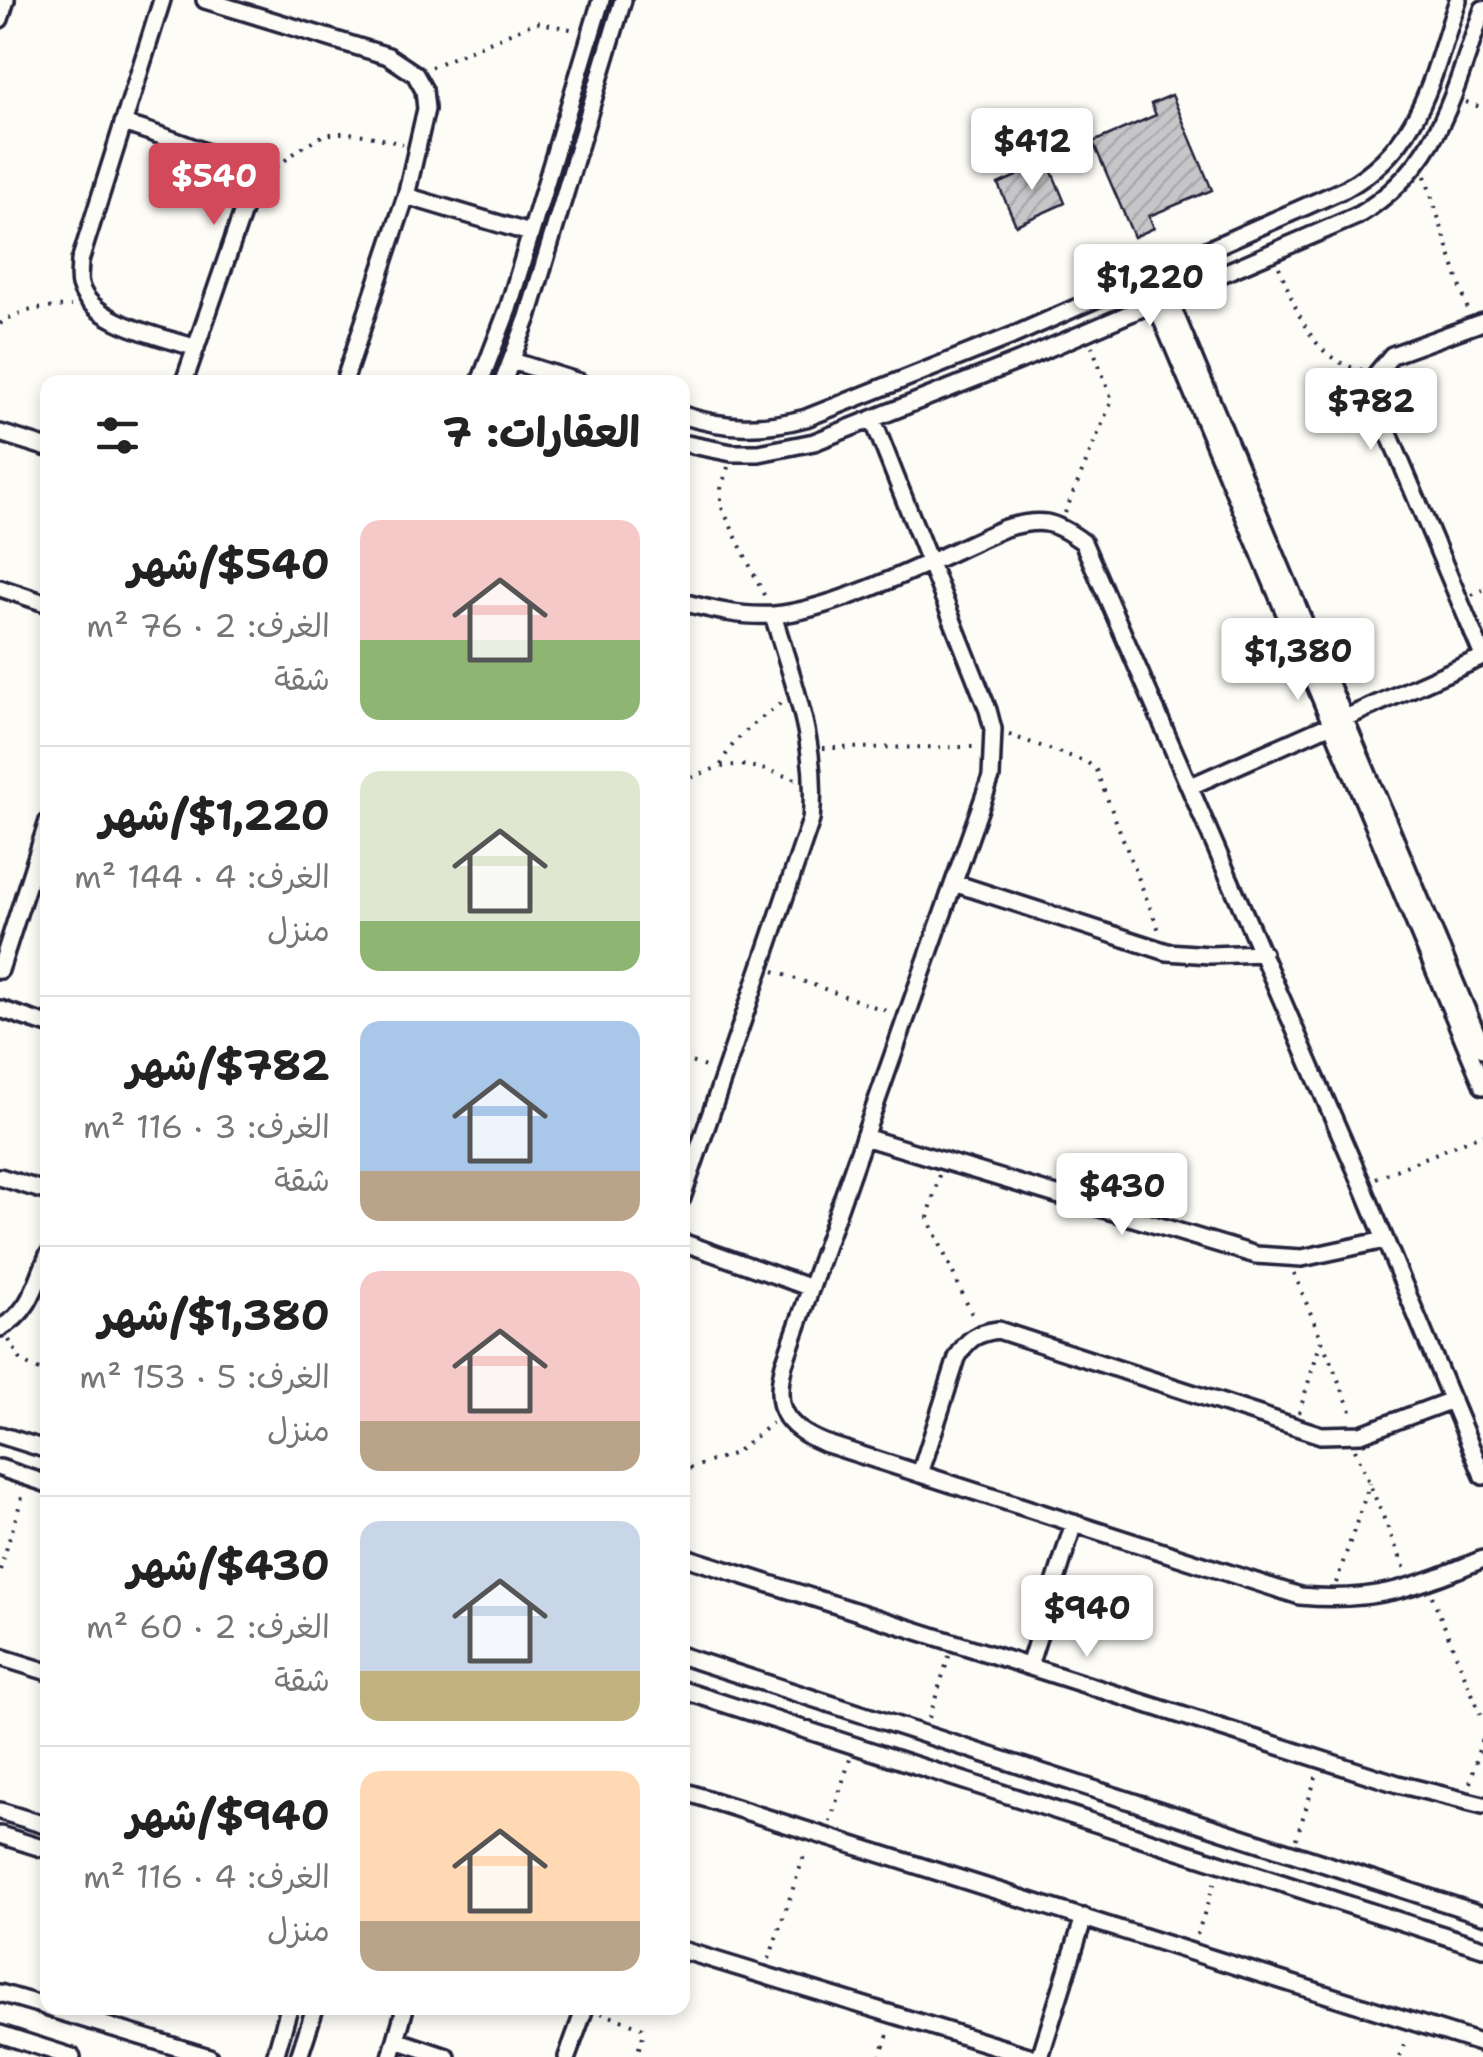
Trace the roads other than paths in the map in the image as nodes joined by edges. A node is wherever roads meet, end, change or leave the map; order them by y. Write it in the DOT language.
graph roads {
  1 [pos="6,0"];
  2 [pos="162,0"];
  3 [pos="205,0"];
  4 [pos="601,0"];
  5 [pos="623,0"];
  6 [pos="1458,0"];
  7 [pos="1482,15"];
  8 [pos="0,19"];
  9 [pos="589,39"];
  10 [pos="608,51"];
  11 [pos="124,122"];
  12 [pos="1414,122"];
  13 [pos="1436,135"];
  14 [pos="406,196"];
  15 [pos="530,233"];
  16 [pos="1162,300"];
  17 [pos="508,309"];
  18 [pos="528,317"];
  19 [pos="1478,324"];
  20 [pos="1012,336"];
  21 [pos="196,348"];
  22 [pos="1021,360"];
  23 [pos="512,361"];
  24 [pos="186,375"];
  25 [pos="346,375"];
  26 [pos="483,375"];
  27 [pos="506,375"];
  28 [pos="557,375"];
  29 [pos="690,418"];
  30 [pos="874,420"];
  31 [pos="0,433"];
  32 [pos="690,445"];
  33 [pos="40,446"];
  34 [pos="930,560"];
  35 [pos="0,588"];
  36 [pos="40,601"];
  37 [pos="690,604"];
  38 [pos="773,615"];
  39 [pos="1483,657"];
  40 [pos="1338,721"];
  41 [pos="1191,786"];
  42 [pos="40,846"];
  43 [pos="954,883"];
  44 [pos="1263,953"];
  45 [pos="0,970"];
  46 [pos="0,1009"];
  47 [pos="40,1022"];
  48 [pos="1483,1049"];
  49 [pos="1483,1086"];
  50 [pos="864,1137"];
  51 [pos="690,1175"];
  52 [pos="0,1176"];
  53 [pos="40,1189"];
  54 [pos="1385,1240"];
  55 [pos="690,1245"];
  56 [pos="40,1274"];
  57 [pos="811,1288"];
  58 [pos="1,1328"];
  59 [pos="1452,1400"];
  60 [pos="0,1435"];
  61 [pos="40,1448"];
  62 [pos="0,1468"];
  63 [pos="920,1474"];
  64 [pos="1483,1476"];
  65 [pos="40,1482"];
  66 [pos="1074,1523"];
  67 [pos="690,1559"];
  68 [pos="1483,1559"];
  69 [pos="0,1657"];
  70 [pos="690,1659"];
  71 [pos="1030,1666"];
  72 [pos="40,1670"];
  73 [pos="690,1693"];
  74 [pos="690,1793"];
  75 [pos="1483,1805"];
  76 [pos="0,1811"];
  77 [pos="40,1824"];
  78 [pos="0,1835"];
  79 [pos="40,1848"];
  80 [pos="1483,1915"];
  81 [pos="1084,1917"];
  82 [pos="1483,1948"];
  83 [pos="690,1952"];
  84 [pos="0,1993"];
  85 [pos="40,2006"];
  86 [pos="71,2015"];
  87 [pos="287,2015"];
  88 [pos="313,2015"];
  89 [pos="403,2015"];
  90 [pos="582,2015"];
  91 [pos="0,2034"];
  92 [pos="396,2040"];
  93 [pos="1483,2044"];
  94 [pos="72,2057"];
  95 [pos="210,2057"];
  96 [pos="275,2057"];
  97 [pos="299,2057"];
  98 [pos="390,2057"];
  99 [pos="448,2057"];
  100 [pos="567,2057"];
  101 [pos="1032,2057"];
  102 [pos="1040,2057"];
  1 -- 8 [label="street"];
  2 -- 11 [label="street"];
  3 -- 14 [label="street"];
  4 -- 9 [label="street"];
  5 -- 10 [label="street"];
  6 -- 12 [label="street"];
  7 -- 13 [label="street"];
  9 -- 10 [label="street"];
  9 -- 15 [label="street"];
  10 -- 18 [label="street"];
  11 -- 21 [label="street"];
  11 -- 21 [label="street"];
  12 -- 13 [label="street"];
  12 -- 20 [label="street"];
  13 -- 16 [label="street"];
  14 -- 15 [label="street"];
  14 -- 25 [label="street"];
  15 -- 17 [label="street"];
  16 -- 22 [label="street"];
  16 -- 40 [label="street"];
  17 -- 18 [label="street"];
  17 -- 26 [label="street"];
  18 -- 23 [label="street"];
  19 -- 39 [label="street"];
  20 -- 22 [label="street"];
  20 -- 29 [label="street"];
  21 -- 24 [label="street"];
  22 -- 30 [label="street"];
  23 -- 27 [label="street"];
  23 -- 28 [label="street"];
  30 -- 32 [label="street"];
  30 -- 34 [label="street"];
  31 -- 33 [label="street"];
  34 -- 38 [label="street"];
  34 -- 41 [label="street"];
  34 -- 43 [label="street"];
  35 -- 36 [label="street"];
  37 -- 38 [label="street"];
  38 -- 51 [label="street"];
  39 -- 40 [label="street"];
  40 -- 41 [label="street"];
  40 -- 48 [label="street"];
  40 -- 49 [label="street"];
  41 -- 44 [label="street"];
  42 -- 45 [label="street"];
  43 -- 44 [label="street"];
  43 -- 50 [label="street"];
  44 -- 54 [label="street"];
  46 -- 47 [label="street"];
  50 -- 54 [label="street"];
  50 -- 57 [label="street"];
  52 -- 53 [label="street"];
  54 -- 59 [label="street"];
  55 -- 57 [label="street"];
  56 -- 58 [label="street"];
  57 -- 63 [label="street"];
  59 -- 63 [label="street"];
  59 -- 64 [label="street"];
  60 -- 61 [label="street"];
  62 -- 65 [label="street"];
  63 -- 66 [label="street"];
  66 -- 68 [label="street"];
  66 -- 71 [label="street"];
  67 -- 71 [label="street"];
  69 -- 72 [label="street"];
  70 -- 80 [label="street"];
  71 -- 75 [label="street"];
  73 -- 82 [label="street"];
  74 -- 81 [label="street"];
  76 -- 77 [label="street"];
  78 -- 79 [label="street"];
  81 -- 93 [label="street"];
  81 -- 102 [label="street"];
  83 -- 101 [label="street"];
  84 -- 85 [label="street"];
  86 -- 95 [label="street"];
  87 -- 96 [label="street"];
  88 -- 97 [label="street"];
  89 -- 92 [label="street"];
  90 -- 100 [label="street"];
  91 -- 94 [label="street"];
  92 -- 98 [label="street"];
  92 -- 99 [label="street"];
}
